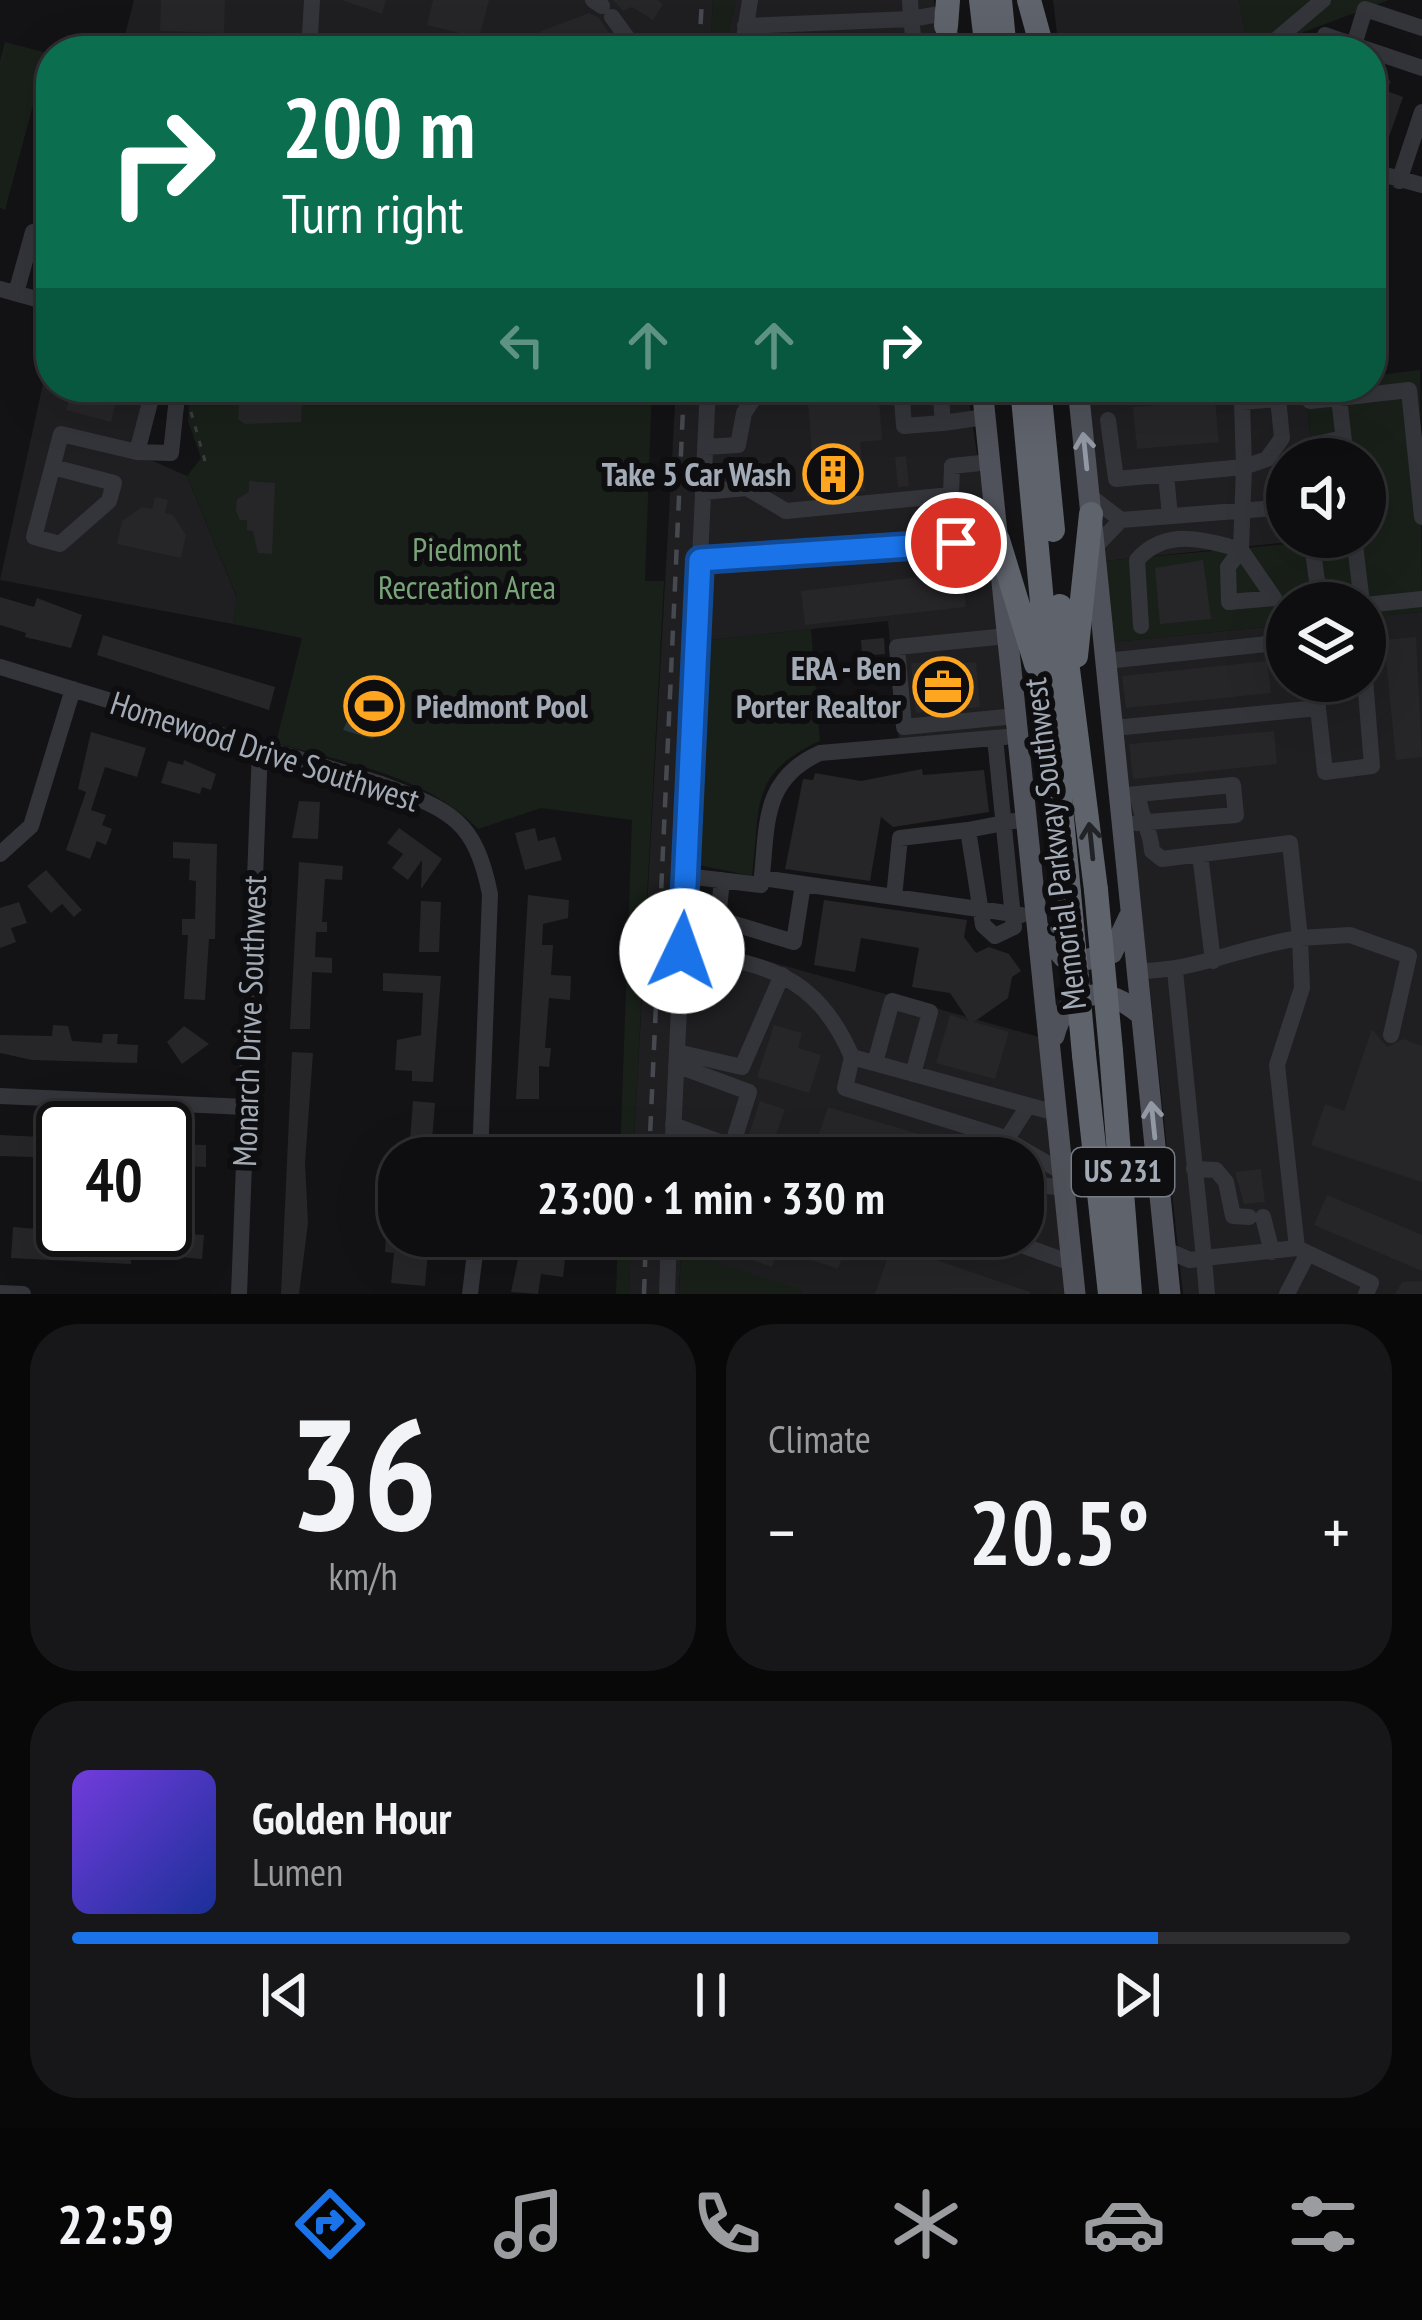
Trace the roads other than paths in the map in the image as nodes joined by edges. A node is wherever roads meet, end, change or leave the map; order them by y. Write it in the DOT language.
graph roads {
  1 [pos="312,0"];
  2 [pos="750,0"];
  3 [pos="833,0"];
  4 [pos="981,0"];
  5 [pos="1000,0"];
  6 [pos="1029,0"];
  7 [pos="1040,0"];
  8 [pos="1323,0"];
  9 [pos="1363,4"];
  10 [pos="603,8"];
  11 [pos="910,10"];
  12 [pos="946,18"];
  13 [pos="834,22"];
  14 [pos="745,26"];
  15 [pos="1422,28"];
  16 [pos="1325,35"];
  17 [pos="310,36"];
  18 [pos="625,36"];
  19 [pos="744,36"];
  20 [pos="985,36"];
  21 [pos="1004,36"];
  22 [pos="1040,36"];
  23 [pos="1043,36"];
  24 [pos="1281,36"];
  25 [pos="1328,36"];
  26 [pos="1356,36"];
  27 [pos="1386,56"];
  28 [pos="1422,68"];
  29 [pos="1422,112"];
  30 [pos="1386,176"];
  31 [pos="1399,181"];
  32 [pos="1422,185"];
  33 [pos="36,233"];
  34 [pos="8,291"];
  35 [pos="1386,393"];
  36 [pos="150,402"];
  37 [pos="183,402"];
  38 [pos="707,402"];
  39 [pos="710,402"];
  40 [pos="751,402"];
  41 [pos="902,402"];
  42 [pos="941,402"];
  43 [pos="984,402"];
  44 [pos="1023,402"];
  45 [pos="1040,402"];
  46 [pos="1079,402"];
  47 [pos="1339,402"];
  48 [pos="707,407"];
  49 [pos="985,417"];
  50 [pos="1108,420"];
  51 [pos="943,423"];
  52 [pos="1343,438"];
  53 [pos="705,447"];
  54 [pos="137,452"];
  55 [pos="990,462"];
  56 [pos="52,467"];
  57 [pos="1166,474"];
  58 [pos="703,492"];
  59 [pos="1090,505"];
  60 [pos="1246,508"];
  61 [pos="1266,508"];
  62 [pos="1174,515"];
  63 [pos="1422,518"];
  64 [pos="1121,520"];
  65 [pos="1181,538"];
  66 [pos="998,540"];
  67 [pos="1095,547"];
  68 [pos="700,560"];
  69 [pos="1422,599"];
  70 [pos="1386,602"];
  71 [pos="1142,626"];
  72 [pos="1007,636"];
  73 [pos="1266,644"];
  74 [pos="1106,661"];
  75 [pos="0,667"];
  76 [pos="73,689"];
  77 [pos="1318,702"];
  78 [pos="1367,702"];
  79 [pos="1318,708"];
  80 [pos="1075,712"];
  81 [pos="1051,724"];
  82 [pos="1114,728"];
  83 [pos="1010,730"];
  84 [pos="260,748"];
  85 [pos="1129,795"];
  86 [pos="1004,821"];
  87 [pos="1027,822"];
  88 [pos="1131,824"];
  89 [pos="968,830"];
  90 [pos="0,854"];
  91 [pos="1200,854"];
  92 [pos="686,876"];
  93 [pos="762,878"];
  94 [pos="722,880"];
  95 [pos="802,884"];
  96 [pos="894,897"];
  97 [pos="980,909"];
  98 [pos="1132,910"];
  99 [pos="1030,919"];
  100 [pos="1300,938"];
  101 [pos="682,951"];
  102 [pos="1213,961"];
  103 [pos="1137,971"];
  104 [pos="1175,971"];
  105 [pos="782,974"];
  106 [pos="1142,1016"];
  107 [pos="1391,1035"];
  108 [pos="1051,1049"];
  109 [pos="852,1057"];
  110 [pos="676,1059"];
  111 [pos="875,1063"];
  112 [pos="914,1074"];
  113 [pos="0,1096"];
  114 [pos="246,1107"];
  115 [pos="1026,1109"];
  116 [pos="1056,1113"];
  117 [pos="674,1125"];
  118 [pos="481,1137"];
  119 [pos="673,1137"];
  120 [pos="707,1137"];
  121 [pos="735,1137"];
  122 [pos="997,1137"];
  123 [pos="1008,1137"];
  124 [pos="1044,1167"];
  125 [pos="1194,1169"];
  126 [pos="1063,1180"];
  127 [pos="1044,1184"];
  128 [pos="1127,1213"];
  129 [pos="1166,1250"];
  130 [pos="1302,1250"];
  131 [pos="1272,1252"];
  132 [pos="1044,1253"];
  133 [pos="474,1257"];
  134 [pos="668,1257"];
  135 [pos="1197,1259"];
  136 [pos="1071,1263"];
  137 [pos="1169,1286"];
  138 [pos="1108,1288"];
  139 [pos="0,1293"];
  140 [pos="23,1294"];
  141 [pos="238,1294"];
  142 [pos="470,1294"];
  143 [pos="667,1294"];
  144 [pos="1075,1294"];
  145 [pos="1130,1294"];
  146 [pos="1145,1294"];
  147 [pos="1207,1294"];
  148 [pos="1287,1294"];
  149 [pos="1366,1294"];
  1 -- 17 [label="street"];
  2 -- 14 [label="street"];
  3 -- 13 [label="street"];
  4 -- 20 [label="highway"];
  5 -- 21 [label="highway"];
  6 -- 22 [label="highway"];
  7 -- 23 [label="main road"];
  8 -- 24 [label="street"];
  9 -- 15 [label="street"];
  9 -- 26 [label="street"];
  10 -- 18 [label="street"];
  11 -- 12 [label="street"];
  11 -- 13 [label="street"];
  13 -- 14 [label="street"];
  14 -- 19 [label="street"];
  16 -- 25 [label="street"];
  27 -- 28 [label="street"];
  29 -- 31 [label="street"];
  30 -- 31 [label="street"];
  31 -- 32 [label="street"];
  33 -- 34 [label="street"];
  35 -- 63 [label="street"];
  36 -- 54 [label="street"];
  37 -- 54 [label="street"];
  38 -- 48 [label="street"];
  39 -- 48 [label="street"];
  40 -- 53 [label="street"];
  41 -- 51 [label="street"];
  42 -- 51 [label="street"];
  43 -- 49 [label="main road"];
  44 -- 81 [label="highway, Memorial Parkway Southwest / US 231"];
  45 -- 80 [label="highway, Memorial Parkway Southwest / US 231"];
  59 -- 46 [label="main road, one-way"];
  47 -- 52 [label="street"];
  48 -- 53 [label="street"];
  49 -- 51 [label="street"];
  49 -- 55 [label="main road"];
  50 -- 57 [label="street"];
  53 -- 58 [label="street"];
  54 -- 56 [label="street"];
  55 -- 58 [label="street"];
  55 -- 66 [label="main road"];
  56 -- 56 [label="street"];
  57 -- 60 [label="street"];
  57 -- 62 [label="street"];
  58 -- 68 [label="street"];
  59 -- 64 [label="street"];
  59 -- 67 [label="main road"];
  59 -- 80 [label="highway"];
  60 -- 61 [label="street"];
  60 -- 62 [label="street"];
  60 -- 65 [label="street"];
  62 -- 64 [label="street"];
  62 -- 65 [label="street"];
  64 -- 67 [label="street"];
  65 -- 71 [label="street"];
  66 -- 68 [label="street"];
  66 -- 72 [label="main road"];
  66 -- 81 [label="highway"];
  67 -- 74 [label="main road"];
  68 -- 92 [label="street"];
  69 -- 70 [label="street"];
  72 -- 83 [label="main road"];
  72 -- 83 [label="street"];
  73 -- 74 [label="street"];
  74 -- 82 [label="main road"];
  75 -- 76 [label="street, Homewood Drive Southwest"];
  76 -- 84 [label="street, Homewood Drive Southwest"];
  76 -- 90 [label="street"];
  77 -- 79 [label="street"];
  78 -- 79 [label="street"];
  79 -- 82 [label="street"];
  128 -- 80 [label="highway, Memorial Parkway Southwest / US 231, one-way, bridge"];
  81 -- 138 [label="highway, Memorial Parkway Southwest / US 231, bridge"];
  82 -- 85 [label="main road"];
  83 -- 86 [label="street"];
  83 -- 87 [label="main road"];
  83 -- 93 [label="street"];
  84 -- 114 [label="street, Monarch Drive Southwest"];
  84 -- 118 [label="street, Homewood Drive Southwest"];
  85 -- 88 [label="main road"];
  85 -- 88 [label="street"];
  86 -- 87 [label="street"];
  86 -- 89 [label="street"];
  86 -- 99 [label="street"];
  87 -- 99 [label="main road"];
  88 -- 91 [label="street"];
  88 -- 98 [label="main road"];
  89 -- 96 [label="street"];
  89 -- 97 [label="street"];
  91 -- 100 [label="street"];
  91 -- 102 [label="street"];
  92 -- 94 [label="street"];
  92 -- 101 [label="street"];
  93 -- 94 [label="street"];
  93 -- 95 [label="street"];
  94 -- 95 [label="street"];
  95 -- 96 [label="street"];
  96 -- 97 [label="street"];
  97 -- 99 [label="street"];
  98 -- 99 [label="main road"];
  98 -- 103 [label="main road"];
  99 -- 108 [label="main road"];
  100 -- 102 [label="street"];
  100 -- 107 [label="street"];
  100 -- 130 [label="street"];
  101 -- 105 [label="street"];
  101 -- 110 [label="street"];
  102 -- 104 [label="street"];
  103 -- 104 [label="street"];
  103 -- 106 [label="main road"];
  104 -- 125 [label="street"];
  105 -- 109 [label="street"];
  105 -- 110 [label="street"];
  106 -- 108 [label="main road"];
  129 -- 106 [label="main road, one-way"];
  108 -- 116 [label="main road"];
  109 -- 111 [label="street"];
  109 -- 122 [label="street"];
  110 -- 117 [label="street"];
  110 -- 121 [label="street"];
  111 -- 112 [label="street"];
  111 -- 112 [label="street"];
  112 -- 115 [label="street"];
  113 -- 114 [label="street"];
  114 -- 141 [label="street, Monarch Drive Southwest"];
  115 -- 116 [label="street"];
  115 -- 123 [label="street"];
  116 -- 126 [label="main road"];
  117 -- 119 [label="street"];
  117 -- 120 [label="street"];
  124 -- 126 [label="street"];
  125 -- 131 [label="street"];
  125 -- 135 [label="street"];
  126 -- 127 [label="street"];
  126 -- 136 [label="main road"];
  128 -- 145 [label="highway, Memorial Parkway Southwest / US 231"];
  128 -- 146 [label="highway"];
  129 -- 135 [label="street"];
  129 -- 137 [label="main road"];
  130 -- 131 [label="street"];
  130 -- 148 [label="street"];
  130 -- 149 [label="street"];
  131 -- 135 [label="street"];
  132 -- 136 [label="street"];
  133 -- 142 [label="street"];
  134 -- 143 [label="street"];
  135 -- 137 [label="street"];
  135 -- 147 [label="street"];
  136 -- 144 [label="main road"];
  139 -- 140 [label="street"];
}
